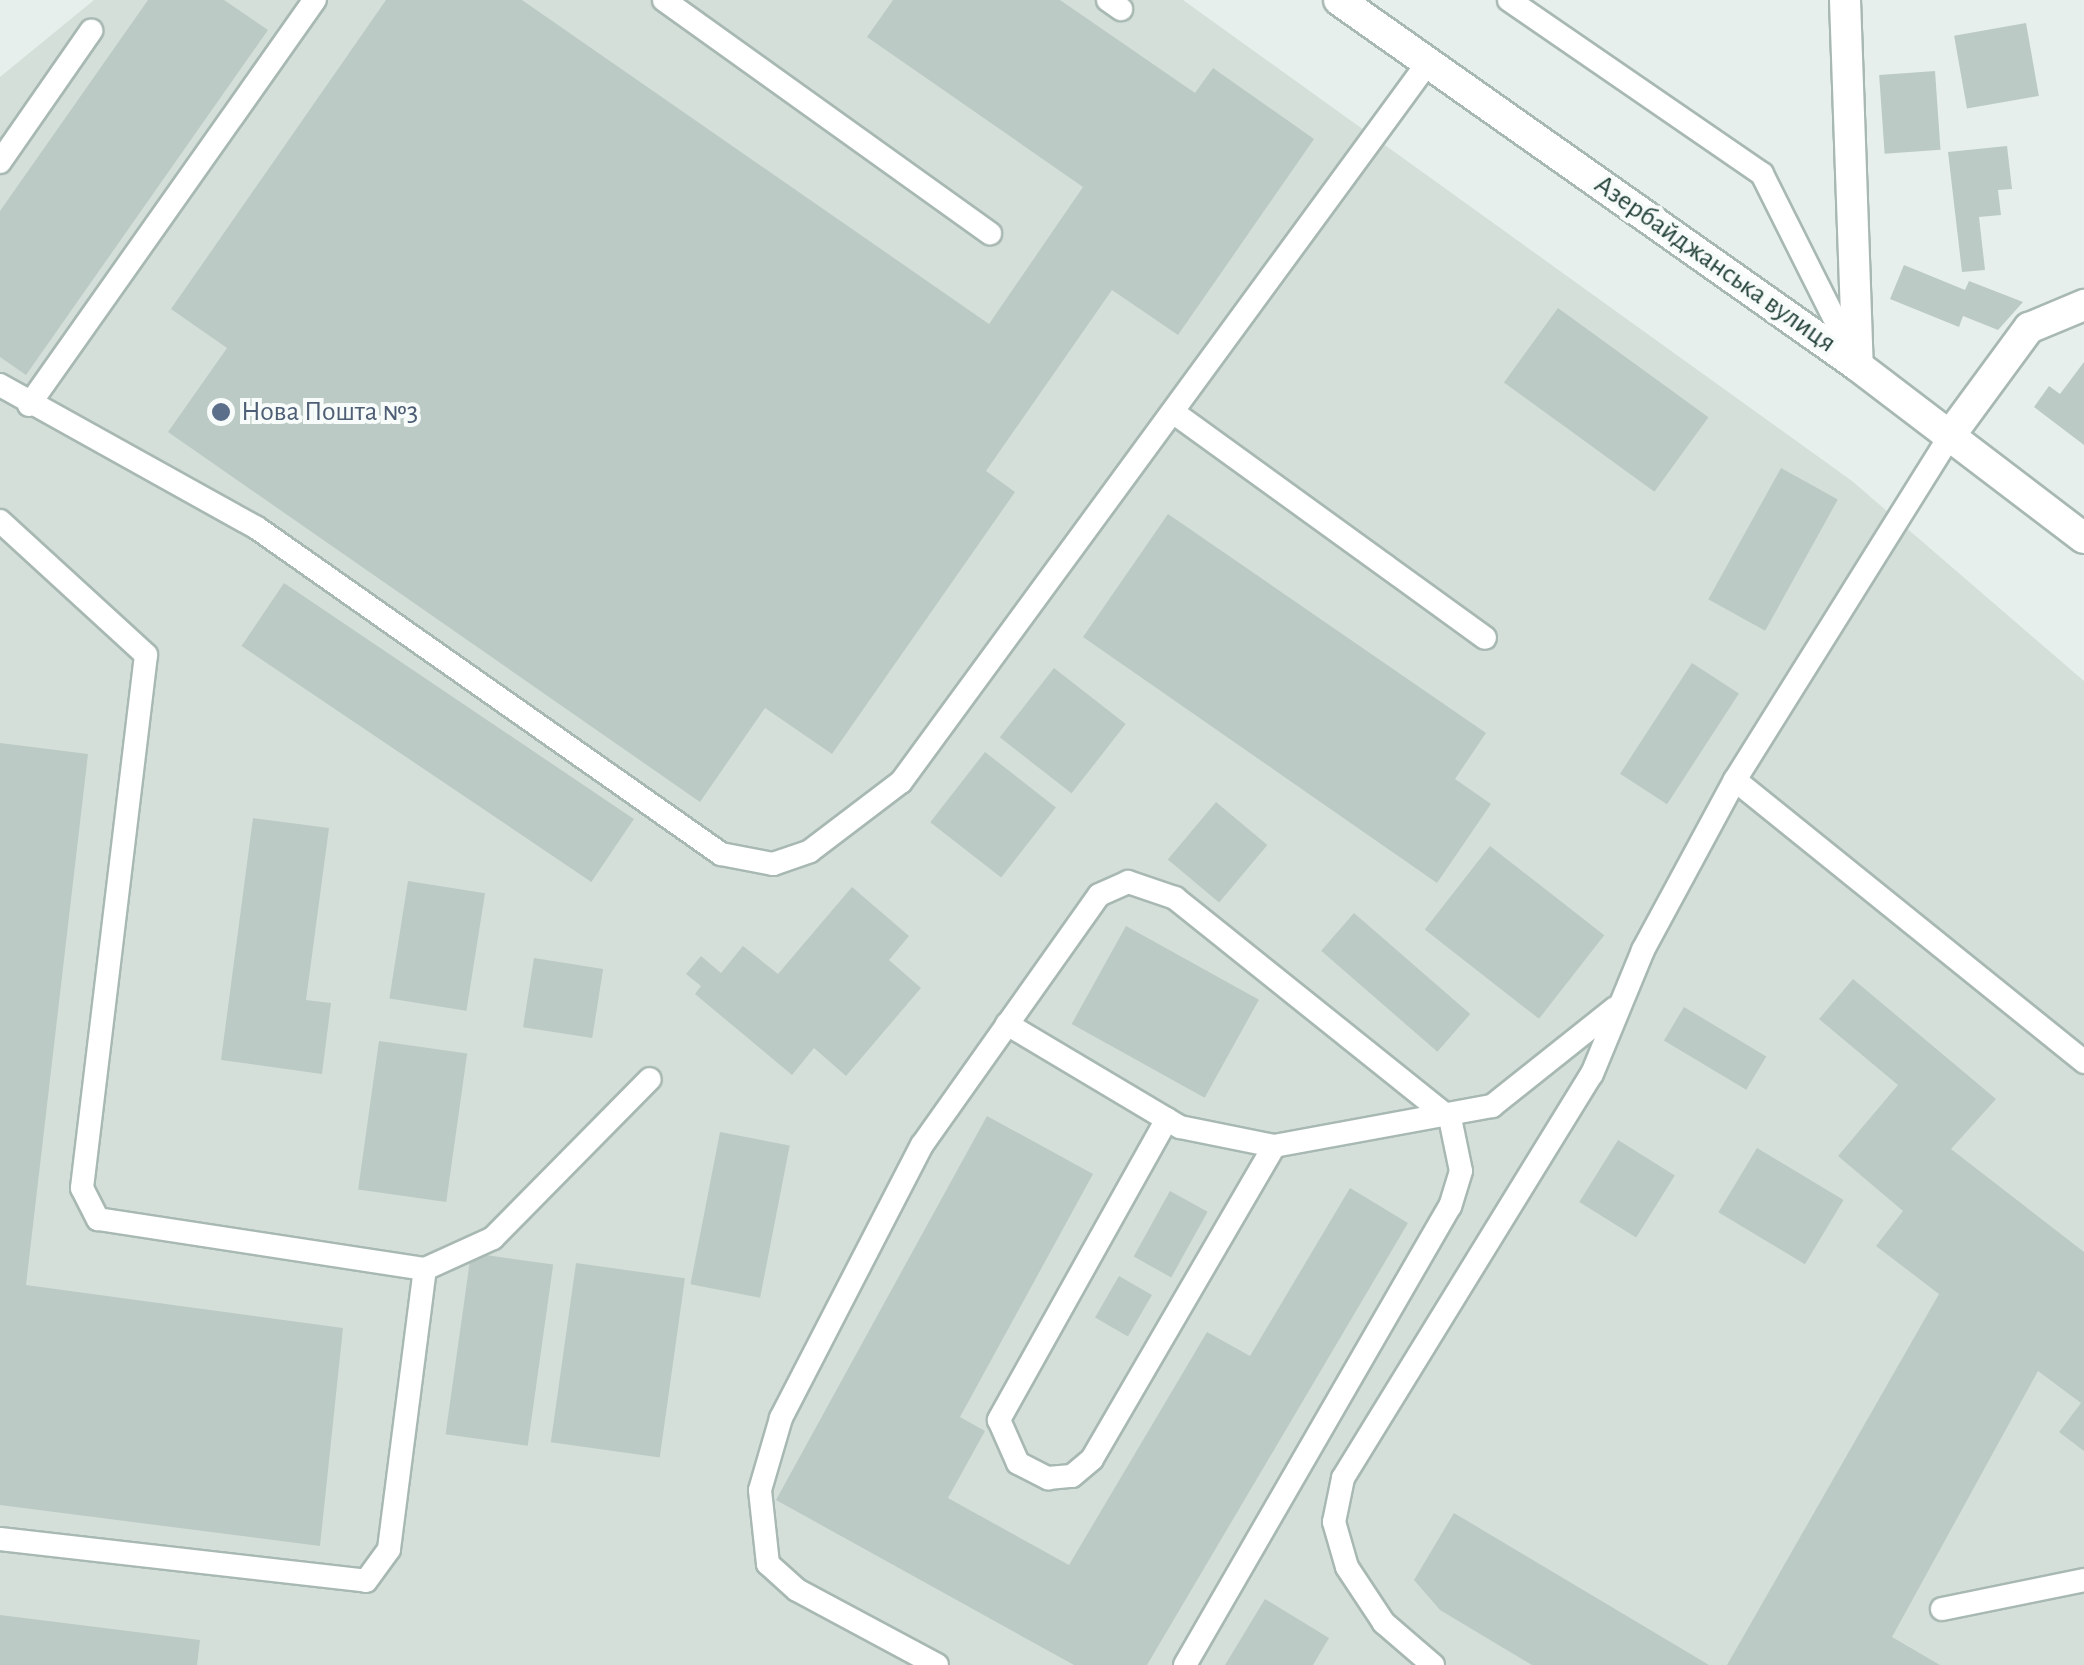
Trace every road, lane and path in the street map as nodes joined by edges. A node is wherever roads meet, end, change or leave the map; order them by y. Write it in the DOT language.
graph roads {
  1 [pos="314,0"];
  2 [pos="664,0"];
  3 [pos="1339,0"];
  4 [pos="1509,0"];
  5 [pos="1845,0"];
  6 [pos="91,31"];
  7 [pos="1429,62"];
  8 [pos="0,162"];
  9 [pos="990,232"];
  10 [pos="2084,305"];
  11 [pos="1858,366"];
  12 [pos="0,385"];
  13 [pos="29,405"];
  14 [pos="1173,412"];
  15 [pos="1952,434"];
  16 [pos="0,522"];
  17 [pos="2084,538"];
  18 [pos="1484,638"];
  19 [pos="1734,780"];
  20 [pos="1621,1002"];
  21 [pos="1008,1024"];
  22 [pos="2084,1062"];
  23 [pos="650,1079"];
  24 [pos="1450,1118"];
  25 [pos="1167,1119"];
  26 [pos="1274,1146"];
  27 [pos="424,1270"];
  28 [pos="0,1538"];
  29 [pos="2084,1580"];
  30 [pos="1942,1609"];
  31 [pos="1427,1664"];
  32 [pos="937,1665"];
  33 [pos="1185,1665"];
  1 -- 13 [label="lane"];
  2 -- 9 [label="lane"];
  3 -- 7 [label="street, Азербайджанська вулиця"];
  4 -- 11 [label="lane"];
  5 -- 11 [label="street"];
  6 -- 8 [label="lane"];
  7 -- 11 [label="street, Азербайджанська вулиця"];
  7 -- 14 [label="lane"];
  10 -- 15 [label="street"];
  11 -- 15 [label="street, Азербайджанська вулиця"];
  12 -- 13 [label="lane"];
  13 -- 14 [label="lane"];
  14 -- 18 [label="lane"];
  15 -- 17 [label="street, Азербайджанська вулиця"];
  15 -- 19 [label="lane"];
  16 -- 27 [label="lane"];
  19 -- 20 [label="lane"];
  19 -- 22 [label="lane"];
  20 -- 24 [label="lane"];
  20 -- 31 [label="lane"];
  21 -- 24 [label="lane"];
  21 -- 25 [label="lane"];
  21 -- 32 [label="lane"];
  23 -- 27 [label="lane"];
  24 -- 26 [label="lane"];
  24 -- 33 [label="lane"];
  25 -- 26 [label="lane"];
  25 -- 26 [label="lane"];
  27 -- 28 [label="lane"];
  29 -- 30 [label="lane"];
}
